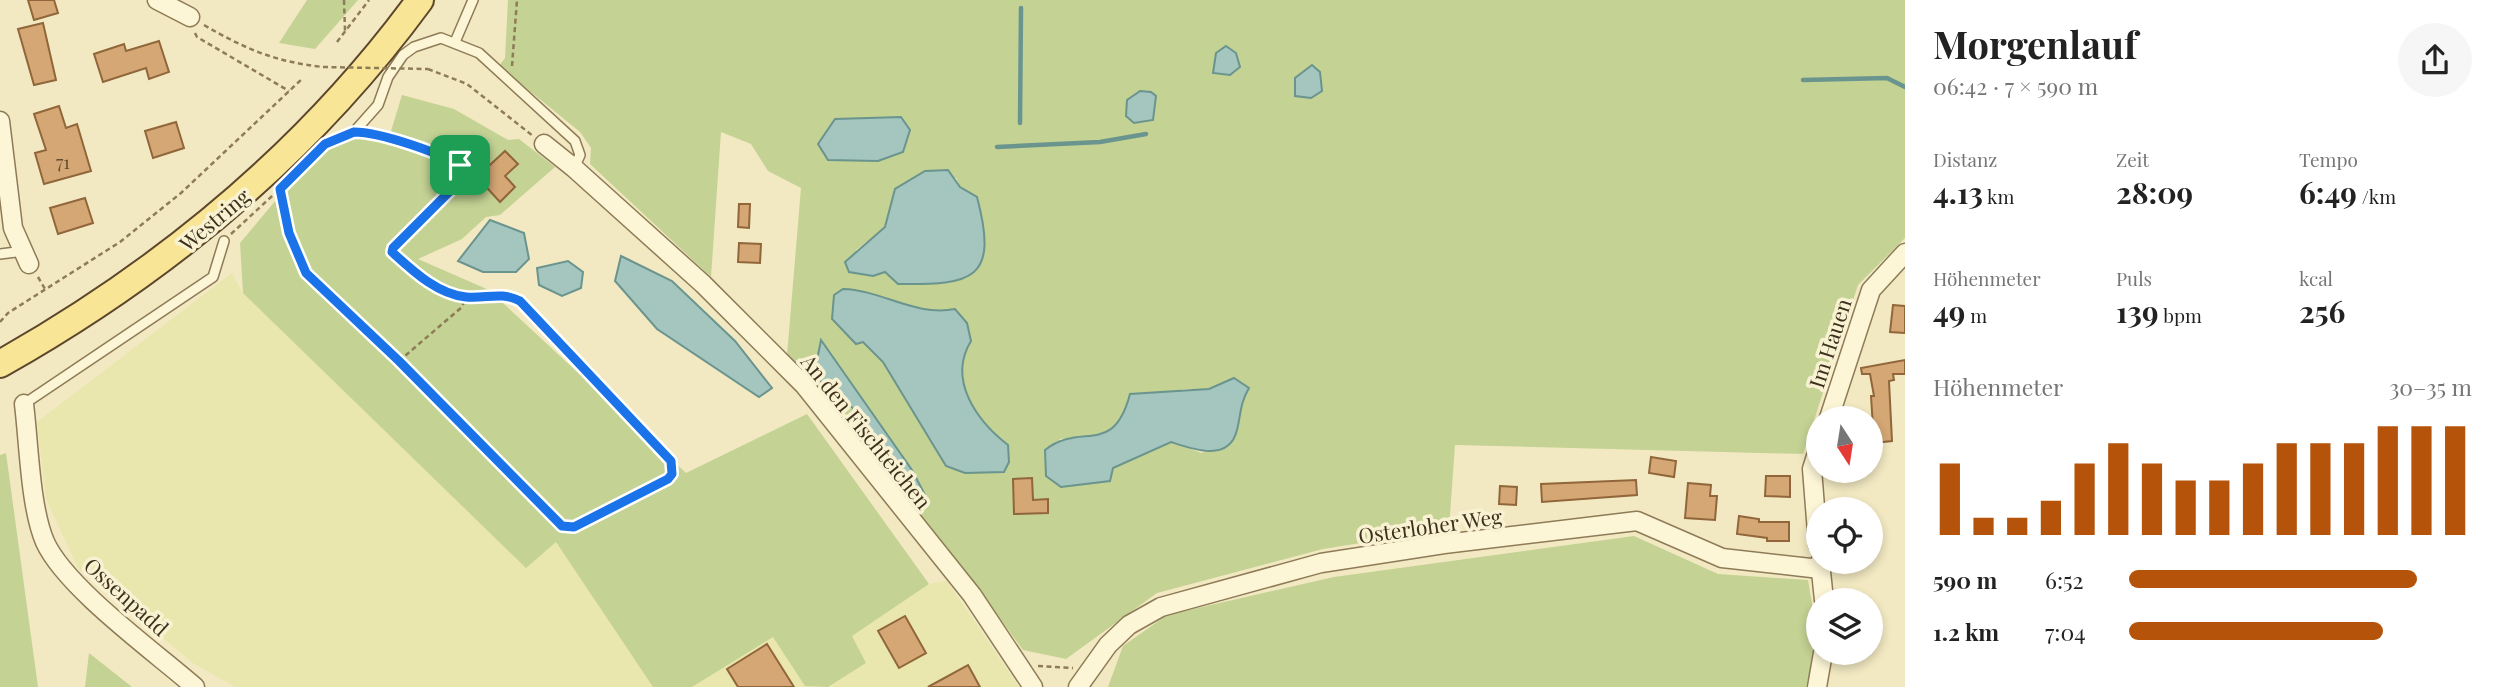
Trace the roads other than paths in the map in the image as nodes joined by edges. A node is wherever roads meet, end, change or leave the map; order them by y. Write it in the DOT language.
graph roads {
  1 [pos="420,0"];
  2 [pos="473,0"];
  3 [pos="167,2"];
  4 [pos="190,17"];
  5 [pos="455,42"];
  6 [pos="0,121"];
  7 [pos="354,132"];
  8 [pos="544,144"];
  9 [pos="575,168"];
  10 [pos="224,241"];
  11 [pos="0,254"];
  12 [pos="1905,254"];
  13 [pos="27,258"];
  14 [pos="0,364"];
  15 [pos="24,404"];
  16 [pos="1833,406"];
  17 [pos="1806,565"];
  18 [pos="1821,665"];
  19 [pos="195,687"];
  20 [pos="1033,687"];
  21 [pos="1078,687"];
  22 [pos="1817,687"];
  1 -- 14 [label="main road, Westring"];
  2 -- 5 [label="lane"];
  3 -- 4 [label="street"];
  5 -- 7 [label="lane"];
  5 -- 9 [label="lane"];
  6 -- 13 [label="street"];
  8 -- 9 [label="street, An den Fischteichen"];
  9 -- 20 [label="street, An den Fischteichen"];
  10 -- 15 [label="lane"];
  11 -- 13 [label="lane"];
  12 -- 16 [label="street, Im Hauen"];
  15 -- 19 [label="street, Ossenpadd"];
  17 -- 21 [label="street, Osterloher Weg"];
  18 -- 22 [label="street"];
}
